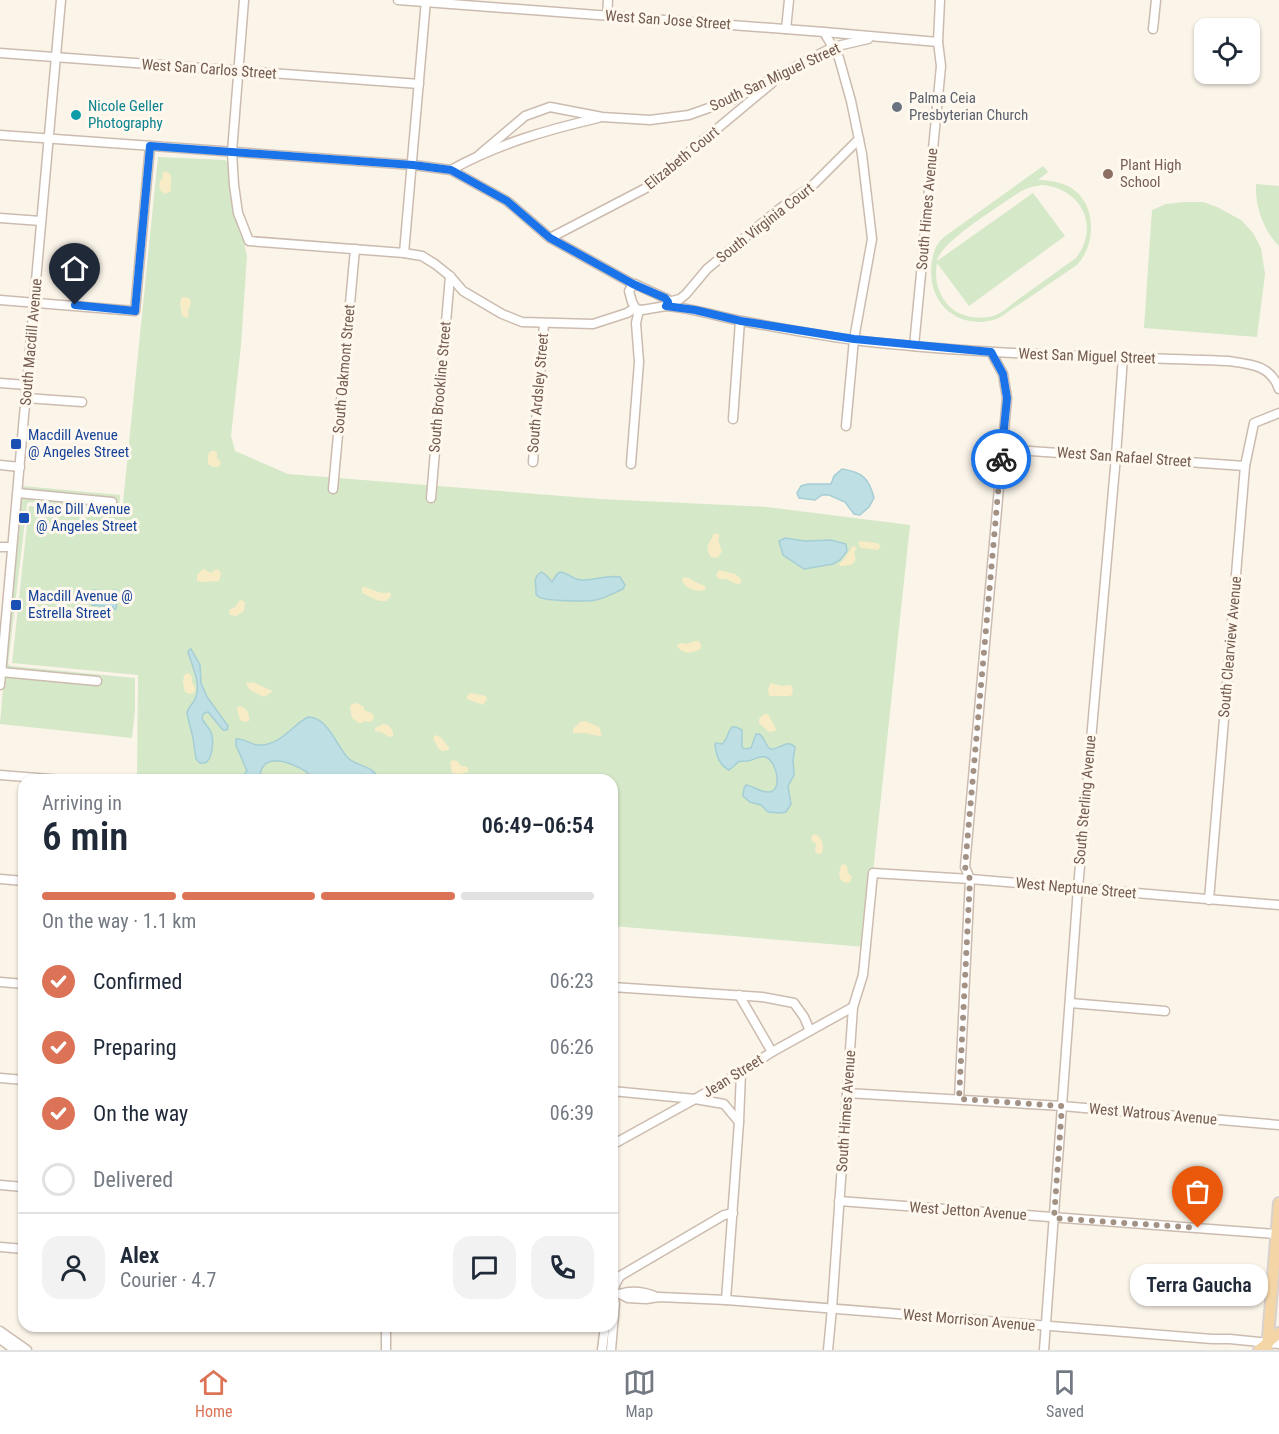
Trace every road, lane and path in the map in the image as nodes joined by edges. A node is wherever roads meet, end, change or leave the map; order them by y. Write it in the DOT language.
graph roads {
  1 [pos="61,0"];
  2 [pos="244,0"];
  3 [pos="398,0"];
  4 [pos="608,0"];
  5 [pos="789,0"];
  6 [pos="940,0"];
  7 [pos="1156,0"];
  8 [pos="426,1"];
  9 [pos="607,16"];
  10 [pos="1153,28"];
  11 [pos="786,29"];
  12 [pos="824,32"];
  13 [pos="877,37"];
  14 [pos="938,42"];
  15 [pos="833,47"];
  16 [pos="0,52"];
  17 [pos="56,57"];
  18 [pos="788,70"];
  19 [pos="238,71"];
  20 [pos="419,84"];
  21 [pos="736,98"];
  22 [pos="746,104"];
  23 [pos="602,117"];
  24 [pos="0,135"];
  25 [pos="49,139"];
  26 [pos="859,139"];
  27 [pos="150,146"];
  28 [pos="232,152"];
  29 [pos="478,155"];
  30 [pos="413,165"];
  31 [pos="451,170"];
  32 [pos="0,218"];
  33 [pos="42,221"];
  34 [pos="550,238"];
  35 [pos="355,249"];
  36 [pos="405,253"];
  37 [pos="450,276"];
  38 [pos="633,284"];
  39 [pos="0,300"];
  40 [pos="34,302"];
  41 [pos="667,304"];
  42 [pos="637,309"];
  43 [pos="741,321"];
  44 [pos="544,324"];
  45 [pos="854,339"];
  46 [pos="914,346"];
  47 [pos="991,352"];
  48 [pos="1123,357"];
  49 [pos="0,383"];
  50 [pos="27,385"];
  51 [pos="1279,389"];
  52 [pos="26,398"];
  53 [pos="82,402"];
  54 [pos="1279,413"];
  55 [pos="733,419"];
  56 [pos="846,426"];
  57 [pos="1002,449"];
  58 [pos="1116,456"];
  59 [pos="533,462"];
  60 [pos="631,464"];
  61 [pos="0,465"];
  62 [pos="1245,466"];
  63 [pos="20,467"];
  64 [pos="333,489"];
  65 [pos="18,493"];
  66 [pos="431,498"];
  67 [pos="112,502"];
  68 [pos="0,547"];
  69 [pos="12,548"];
  70 [pos="2,629"];
  71 [pos="1,672"];
  72 [pos="97,681"];
  73 [pos="0,685"];
  74 [pos="0,775"];
  75 [pos="18,776"];
  76 [pos="873,873"];
  77 [pos="0,879"];
  78 [pos="970,879"];
  79 [pos="18,880"];
  80 [pos="1078,888"];
  81 [pos="1209,900"];
  82 [pos="1279,906"];
  83 [pos="0,982"];
  84 [pos="18,984"];
  85 [pos="618,987"];
  86 [pos="739,995"];
  87 [pos="1070,1003"];
  88 [pos="853,1007"];
  89 [pos="1166,1011"];
  90 [pos="810,1031"];
  91 [pos="772,1052"];
  92 [pos="741,1072"];
  93 [pos="0,1078"];
  94 [pos="18,1080"];
  95 [pos="618,1092"];
  96 [pos="847,1093"];
  97 [pos="695,1099"];
  98 [pos="959,1099"];
  99 [pos="1062,1106"];
  100 [pos="739,1122"];
  101 [pos="1279,1125"];
  102 [pos="618,1142"];
  103 [pos="0,1185"];
  104 [pos="18,1186"];
  105 [pos="839,1202"];
  106 [pos="1279,1203"];
  107 [pos="733,1213"];
  108 [pos="1054,1218"];
  109 [pos="1276,1234"];
  110 [pos="0,1247"];
  111 [pos="18,1248"];
  112 [pos="618,1280"];
  113 [pos="618,1295"];
  114 [pos="1271,1295"];
  115 [pos="726,1300"];
  116 [pos="1279,1307"];
  117 [pos="832,1308"];
  118 [pos="1045,1326"];
  119 [pos="0,1330"];
  120 [pos="386,1332"];
  121 [pos="604,1332"];
  122 [pos="613,1332"];
  123 [pos="1279,1333"];
  124 [pos="0,1339"];
  125 [pos="1279,1344"];
  126 [pos="1264,1348"];
  127 [pos="15,1350"];
  128 [pos="27,1350"];
  129 [pos="386,1350"];
  130 [pos="602,1350"];
  131 [pos="612,1350"];
  132 [pos="828,1350"];
  133 [pos="1044,1350"];
  1 -- 17 [label="street, South Macdill Avenue"];
  2 -- 19 [label="street"];
  3 -- 8 [label="street, West San Jose Street"];
  4 -- 9 [label="street"];
  5 -- 11 [label="street"];
  6 -- 14 [label="street, South Himes Avenue"];
  7 -- 10 [label="street"];
  8 -- 9 [label="street, West San Jose Street"];
  8 -- 20 [label="street"];
  9 -- 11 [label="street, West San Jose Street"];
  11 -- 12 [label="street, West San Jose Street"];
  12 -- 13 [label="street, West San Jose Street"];
  12 -- 15 [label="street"];
  13 -- 14 [label="street, West San Jose Street"];
  13 -- 15 [label="street, South San Miguel Street"];
  14 -- 46 [label="street, South Himes Avenue"];
  15 -- 18 [label="street, South San Miguel Street"];
  15 -- 26 [label="street"];
  16 -- 17 [label="street, West San Carlos Street"];
  17 -- 19 [label="street, West San Carlos Street"];
  17 -- 25 [label="street, South Macdill Avenue"];
  18 -- 21 [label="street, South San Miguel Street"];
  18 -- 22 [label="street, Elizabeth Court"];
  19 -- 20 [label="street, West San Carlos Street"];
  19 -- 28 [label="street"];
  20 -- 30 [label="street"];
  21 -- 22 [label="street"];
  21 -- 23 [label="street, South San Miguel Street"];
  22 -- 34 [label="street, Elizabeth Court"];
  23 -- 29 [label="street, South San Miguel Street"];
  23 -- 29 [label="street, South San Miguel Street"];
  24 -- 25 [label="street"];
  25 -- 27 [label="street"];
  25 -- 33 [label="street, South Macdill Avenue"];
  26 -- 41 [label="street, South Virginia Court"];
  26 -- 45 [label="street"];
  27 -- 28 [label="street"];
  27 -- 40 [label="street"];
  28 -- 30 [label="street"];
  28 -- 35 [label="street"];
  29 -- 31 [label="street, South San Miguel Street"];
  30 -- 31 [label="street"];
  30 -- 36 [label="street"];
  31 -- 34 [label="street"];
  32 -- 33 [label="street"];
  33 -- 40 [label="street, South Macdill Avenue"];
  34 -- 38 [label="street"];
  35 -- 36 [label="street"];
  35 -- 64 [label="street, South Oakmont Street"];
  36 -- 37 [label="street"];
  37 -- 44 [label="street"];
  37 -- 66 [label="street, South Brookline Street"];
  38 -- 41 [label="street"];
  38 -- 42 [label="street"];
  39 -- 40 [label="street"];
  40 -- 50 [label="street, South Macdill Avenue"];
  41 -- 42 [label="street"];
  41 -- 43 [label="street, West San Miguel Street"];
  42 -- 44 [label="street"];
  42 -- 60 [label="street"];
  43 -- 45 [label="street, West San Miguel Street"];
  43 -- 55 [label="street"];
  44 -- 59 [label="street, South Ardsley Street"];
  45 -- 46 [label="street, West San Miguel Street"];
  45 -- 56 [label="street"];
  46 -- 47 [label="street, West San Miguel Street"];
  47 -- 48 [label="street, West San Miguel Street"];
  47 -- 57 [label="street"];
  48 -- 51 [label="street, West San Miguel Street"];
  48 -- 58 [label="street, South Sterling Avenue"];
  49 -- 50 [label="street"];
  50 -- 52 [label="street, South Macdill Avenue"];
  52 -- 53 [label="street"];
  52 -- 63 [label="street, South Macdill Avenue"];
  54 -- 62 [label="street, South Clearview Avenue"];
  57 -- 58 [label="street, West San Rafael Street"];
  57 -- 78 [label="street"];
  58 -- 62 [label="street, West San Rafael Street"];
  58 -- 80 [label="street, South Sterling Avenue"];
  61 -- 63 [label="street"];
  62 -- 81 [label="street, South Clearview Avenue"];
  63 -- 65 [label="street, South Macdill Avenue"];
  65 -- 67 [label="street"];
  65 -- 69 [label="street, South Macdill Avenue"];
  68 -- 69 [label="street"];
  69 -- 70 [label="street, South Macdill Avenue"];
  70 -- 71 [label="street, South Macdill Avenue"];
  71 -- 72 [label="street"];
  71 -- 73 [label="street, South Macdill Avenue"];
  74 -- 75 [label="street"];
  76 -- 78 [label="street, West Neptune Street"];
  76 -- 88 [label="street, South Himes Avenue"];
  77 -- 79 [label="street"];
  78 -- 80 [label="street, West Neptune Street"];
  78 -- 98 [label="street"];
  80 -- 81 [label="street, West Neptune Street"];
  80 -- 87 [label="street, South Sterling Avenue"];
  81 -- 82 [label="street, West Neptune Street"];
  83 -- 84 [label="street"];
  85 -- 86 [label="street"];
  86 -- 90 [label="street"];
  86 -- 91 [label="street"];
  87 -- 89 [label="street"];
  87 -- 99 [label="street, South Sterling Avenue"];
  88 -- 90 [label="street, Jean Street"];
  88 -- 96 [label="street, South Himes Avenue"];
  90 -- 91 [label="street, Jean Street"];
  91 -- 92 [label="street, Jean Street"];
  92 -- 97 [label="street, Jean Street"];
  92 -- 100 [label="street"];
  93 -- 94 [label="street"];
  95 -- 97 [label="street"];
  96 -- 98 [label="street, West Watrous Avenue"];
  96 -- 105 [label="street, South Himes Avenue"];
  97 -- 100 [label="street"];
  97 -- 102 [label="street, Jean Street"];
  98 -- 99 [label="street, West Watrous Avenue"];
  99 -- 101 [label="street, West Watrous Avenue"];
  99 -- 108 [label="street, South Sterling Avenue"];
  100 -- 107 [label="street"];
  103 -- 104 [label="street"];
  105 -- 108 [label="street, West Jetton Avenue"];
  105 -- 117 [label="street, South Himes Avenue"];
  106 -- 109 [label="main road"];
  107 -- 112 [label="street"];
  107 -- 115 [label="street"];
  108 -- 109 [label="street, West Jetton Avenue"];
  108 -- 118 [label="street, South Sterling Avenue"];
  109 -- 114 [label="main road"];
  110 -- 111 [label="street"];
  113 -- 115 [label="street, West Morrison Avenue"];
  114 -- 116 [label="main road"];
  114 -- 126 [label="main road"];
  115 -- 117 [label="street, West Morrison Avenue"];
  117 -- 118 [label="street, West Morrison Avenue"];
  117 -- 132 [label="street, South Himes Avenue"];
  118 -- 126 [label="street, West Morrison Avenue"];
  118 -- 133 [label="street, South Sterling Avenue"];
  119 -- 128 [label="street"];
  120 -- 129 [label="street"];
  121 -- 130 [label="street"];
  122 -- 131 [label="street"];
  123 -- 126 [label="main road"];
  124 -- 127 [label="street"];
  125 -- 126 [label="street, West Morrison Avenue"];
}
